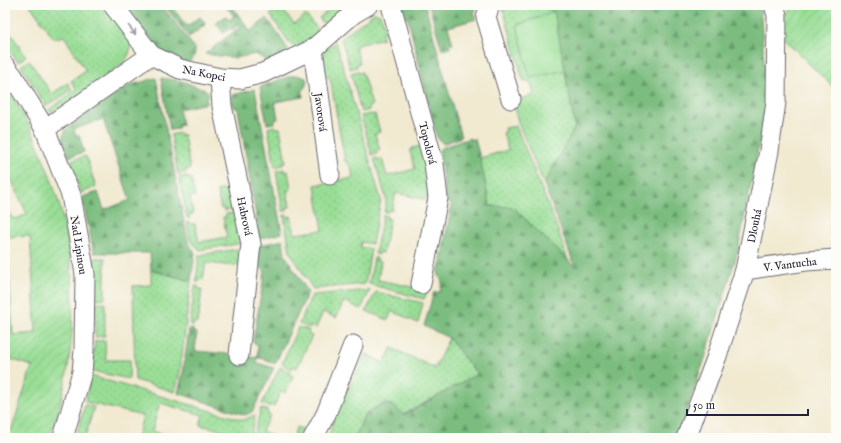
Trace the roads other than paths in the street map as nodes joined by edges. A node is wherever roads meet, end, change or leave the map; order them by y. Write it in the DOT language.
graph roads {
  1 [pos="113,5"];
  2 [pos="368,5"];
  3 [pos="390,5"];
  4 [pos="490,5"];
  5 [pos="774,5"];
  6 [pos="313,49"];
  7 [pos="151,55"];
  8 [pos="5,66"];
  9 [pos="220,78"];
  10 [pos="511,99"];
  11 [pos="45,129"];
  12 [pos="330,175"];
  13 [pos="836,259"];
  14 [pos="745,270"];
  15 [pos="421,284"];
  16 [pos="353,345"];
  17 [pos="239,355"];
  18 [pos="63,438"];
  19 [pos="314,438"];
  20 [pos="686,438"];
  1 -- 7 [label="street, one-way"];
  2 -- 6 [label="street, Na Kopci"];
  3 -- 15 [label="street, Topolová"];
  4 -- 10 [label="street"];
  5 -- 14 [label="street, Dlouhá"];
  6 -- 9 [label="street, Na Kopci"];
  6 -- 12 [label="street, Javorová"];
  7 -- 9 [label="street, Na Kopci"];
  7 -- 11 [label="street"];
  8 -- 11 [label="street, Nad Lipinou"];
  9 -- 17 [label="street, Habrová"];
  11 -- 18 [label="street, Nad Lipinou"];
  13 -- 14 [label="street, V. Vantucha"];
  14 -- 20 [label="street, Dlouhá"];
  16 -- 19 [label="street"];
}
